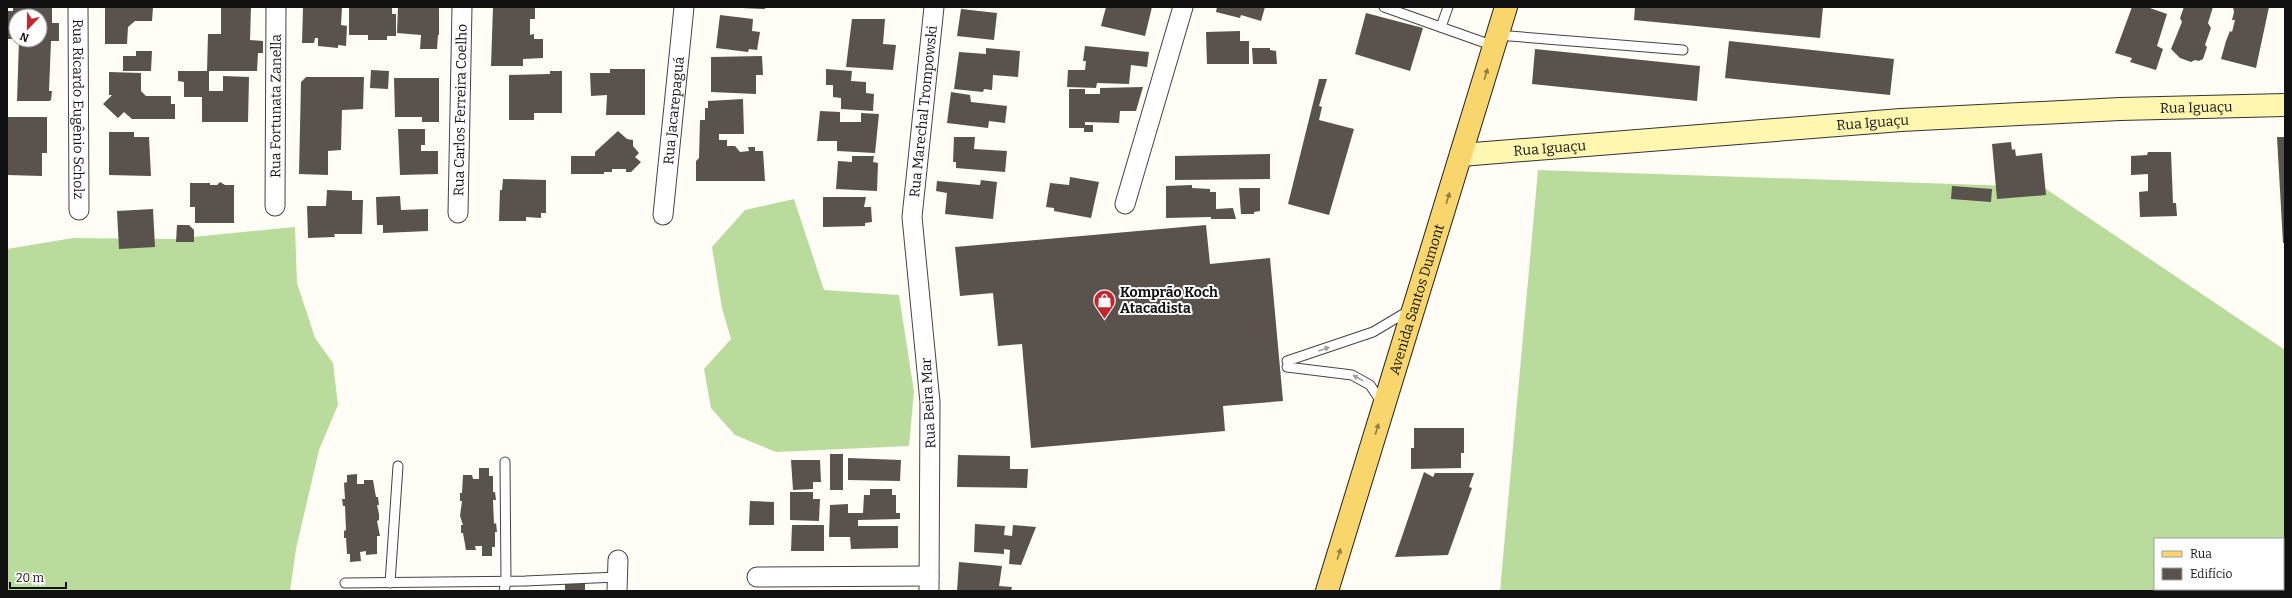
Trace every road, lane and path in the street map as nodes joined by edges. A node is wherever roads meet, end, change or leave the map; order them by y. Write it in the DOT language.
graph roads {
  1 [pos="78,7"];
  2 [pos="276,7"];
  3 [pos="462,7"];
  4 [pos="684,7"];
  5 [pos="934,7"];
  6 [pos="1183,7"];
  7 [pos="1384,7"];
  8 [pos="1448,7"];
  9 [pos="1506,7"];
  10 [pos="1441,27"];
  11 [pos="1496,41"];
  12 [pos="1683,50"];
  13 [pos="2285,104"];
  14 [pos="1461,155"];
  15 [pos="1125,204"];
  16 [pos="275,206"];
  17 [pos="79,210"];
  18 [pos="458,213"];
  19 [pos="663,215"];
  20 [pos="912,216"];
  21 [pos="1414,307"];
  22 [pos="1384,406"];
  23 [pos="505,462"];
  24 [pos="398,466"];
  25 [pos="618,576"];
  26 [pos="757,577"];
  27 [pos="506,582"];
  28 [pos="345,583"];
  29 [pos="390,583"];
  30 [pos="929,583"];
  31 [pos="504,591"];
  32 [pos="1327,591"];
  1 -- 17 [label="street, Rua Ricardo Eugênio Scholz"];
  2 -- 16 [label="street, Rua Fortunata Zanella"];
  3 -- 18 [label="street, Rua Carlos Ferreira Coelho"];
  4 -- 19 [label="street, Rua Jacarepaguá"];
  5 -- 20 [label="street, Rua Marechal Trompowski"];
  6 -- 15 [label="street"];
  7 -- 10 [label="lane"];
  8 -- 10 [label="lane"];
  9 -- 11 [label="main road, Avenida Santos Dumont"];
  10 -- 11 [label="lane"];
  11 -- 12 [label="lane"];
  14 -- 11 [label="main road, Avenida Santos Dumont, one-way"];
  13 -- 14 [label="street, Rua Iguaçu"];
  21 -- 14 [label="main road, Avenida Santos Dumont, one-way"];
  20 -- 30 [label="street, Rua Beira Mar"];
  21 -- 22 [label="main road, Avenida Santos Dumont"];
  22 -- 21 [label="lane, one-way"];
  32 -- 22 [label="main road, Avenida Santos Dumont, one-way"];
  23 -- 27 [label="lane"];
  24 -- 29 [label="lane"];
  25 -- 27 [label="lane"];
  26 -- 30 [label="street"];
  27 -- 29 [label="lane"];
  27 -- 31 [label="lane"];
  28 -- 29 [label="lane"];
}
